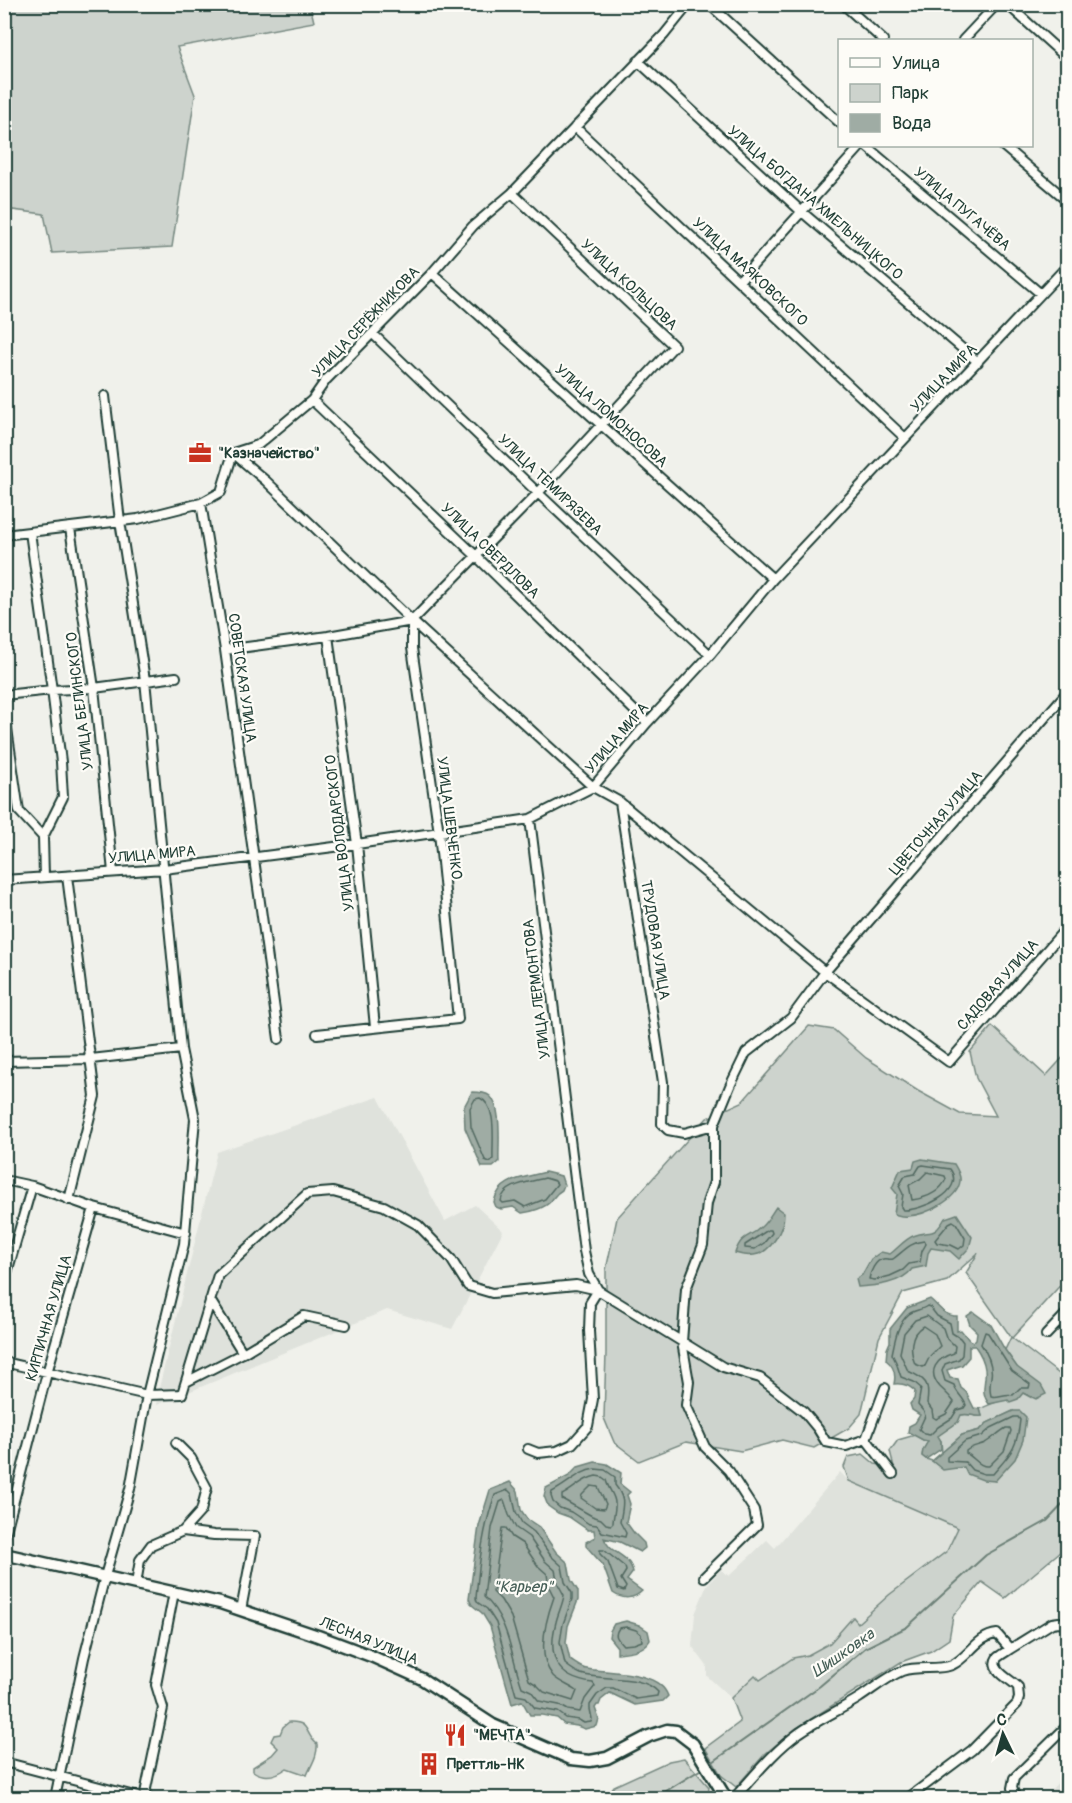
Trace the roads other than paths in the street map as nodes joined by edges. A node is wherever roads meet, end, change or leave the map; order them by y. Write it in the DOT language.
graph roads {
  1 [pos="689,4"];
  2 [pos="709,4"];
  3 [pos="843,4"];
  4 [pos="997,4"];
  5 [pos="1008,4"];
  6 [pos="881,39"];
  7 [pos="964,39"];
  8 [pos="1068,59"];
  9 [pos="638,62"];
  10 [pos="838,121"];
  11 [pos="575,127"];
  12 [pos="863,147"];
  13 [pos="865,147"];
  14 [pos="1004,147"];
  15 [pos="512,193"];
  16 [pos="1068,201"];
  17 [pos="802,212"];
  18 [pos="1068,265"];
  19 [pos="432,273"];
  20 [pos="740,281"];
  21 [pos="1041,294"];
  22 [pos="373,334"];
  23 [pos="978,362"];
  24 [pos="105,396"];
  25 [pos="312,400"];
  26 [pos="600,425"];
  27 [pos="905,438"];
  28 [pos="233,453"];
  29 [pos="538,493"];
  30 [pos="201,503"];
  31 [pos="120,521"];
  32 [pos="70,528"];
  33 [pos="30,532"];
  34 [pos="4,536"];
  35 [pos="476,556"];
  36 [pos="773,579"];
  37 [pos="412,621"];
  38 [pos="328,636"];
  39 [pos="225,650"];
  40 [pos="710,654"];
  41 [pos="176,677"];
  42 [pos="145,680"];
  43 [pos="94,688"];
  44 [pos="52,690"];
  45 [pos="1068,691"];
  46 [pos="4,695"];
  47 [pos="4,708"];
  48 [pos="647,723"];
  49 [pos="593,787"];
  50 [pos="620,802"];
  51 [pos="530,819"];
  52 [pos="439,833"];
  53 [pos="43,837"];
  54 [pos="357,844"];
  55 [pos="255,858"];
  56 [pos="164,869"];
  57 [pos="113,872"];
  58 [pos="67,876"];
  59 [pos="44,877"];
  60 [pos="4,880"];
  61 [pos="1068,926"];
  62 [pos="825,972"];
  63 [pos="375,1027"];
  64 [pos="317,1034"];
  65 [pos="279,1039"];
  66 [pos="181,1049"];
  67 [pos="91,1059"];
  68 [pos="4,1061"];
  69 [pos="714,1125"];
  70 [pos="4,1180"];
  71 [pos="32,1186"];
  72 [pos="69,1200"];
  73 [pos="94,1208"];
  74 [pos="186,1233"];
  75 [pos="4,1283"];
  76 [pos="598,1290"];
  77 [pos="210,1300"];
  78 [pos="1068,1312"];
  79 [pos="346,1325"];
  80 [pos="1046,1335"];
  81 [pos="682,1342"];
  82 [pos="243,1353"];
  83 [pos="4,1362"];
  84 [pos="47,1373"];
  85 [pos="186,1382"];
  86 [pos="885,1388"];
  87 [pos="147,1395"];
  88 [pos="866,1440"];
  89 [pos="176,1443"];
  90 [pos="528,1449"];
  91 [pos="893,1474"];
  92 [pos="183,1531"];
  93 [pos="4,1539"];
  94 [pos="4,1554"];
  95 [pos="105,1576"];
  96 [pos="704,1576"];
  97 [pos="136,1584"];
  98 [pos="174,1593"];
  99 [pos="241,1610"];
  100 [pos="1068,1625"];
  101 [pos="1010,1649"];
  102 [pos="1068,1725"];
  103 [pos="4,1762"];
  104 [pos="59,1776"];
  105 [pos="55,1798"];
  106 [pos="143,1798"];
  107 [pos="726,1798"];
  108 [pos="734,1798"];
  109 [pos="908,1798"];
  110 [pos="1016,1798"];
  1 -- 9 [label="street, УЛИЦА СЕРЁЖНИКОВА"];
  2 -- 10 [label="street"];
  3 -- 6 [label="street"];
  4 -- 7 [label="street"];
  5 -- 8 [label="street"];
  9 -- 11 [label="street, УЛИЦА СЕРЁЖНИКОВА"];
  9 -- 17 [label="street, УЛИЦА БОГДАНА ХМЕЛЬНИЦКОГО"];
  11 -- 15 [label="street, УЛИЦА СЕРЁЖНИКОВА"];
  11 -- 20 [label="street, УЛИЦА МАЯКОВСКОГО"];
  12 -- 17 [label="street"];
  13 -- 21 [label="street, УЛИЦА ПУГАЧЁВА"];
  14 -- 16 [label="street"];
  15 -- 19 [label="street, УЛИЦА СЕРЁЖНИКОВА"];
  15 -- 26 [label="street, УЛИЦА КОЛЬЦОВА"];
  17 -- 20 [label="street"];
  17 -- 23 [label="street, УЛИЦА БОГДАНА ХМЕЛЬНИЦКОГО"];
  18 -- 21 [label="street, УЛИЦА МИРА"];
  19 -- 22 [label="street, УЛИЦА СЕРЁЖНИКОВА"];
  19 -- 26 [label="street, УЛИЦА ЛОМОНОСОВА"];
  20 -- 27 [label="street, УЛИЦА МАЯКОВСКОГО"];
  21 -- 23 [label="street, УЛИЦА МИРА"];
  22 -- 25 [label="street, УЛИЦА СЕРЁЖНИКОВА"];
  22 -- 29 [label="street, УЛИЦА ТЕМИРЯЗЕВА"];
  23 -- 27 [label="street, УЛИЦА МИРА"];
  24 -- 31 [label="street"];
  25 -- 28 [label="street, УЛИЦА СЕРЁЖНИКОВА"];
  25 -- 35 [label="street, УЛИЦА СВЕРДЛОВА"];
  26 -- 29 [label="street"];
  26 -- 36 [label="street, УЛИЦА ЛОМОНОСОВА"];
  27 -- 36 [label="street, УЛИЦА МИРА"];
  28 -- 30 [label="street"];
  28 -- 37 [label="street"];
  29 -- 35 [label="street"];
  29 -- 40 [label="street, УЛИЦА ТЕМИРЯЗЕВА"];
  30 -- 31 [label="street"];
  30 -- 39 [label="street, СОВЕТСКАЯ УЛИЦА"];
  31 -- 32 [label="street"];
  31 -- 42 [label="street"];
  32 -- 33 [label="street"];
  32 -- 43 [label="street, УЛИЦА БЕЛИНСКОГО"];
  33 -- 34 [label="street"];
  33 -- 44 [label="street"];
  35 -- 37 [label="street"];
  35 -- 48 [label="street, УЛИЦА СВЕРДЛОВА"];
  36 -- 40 [label="street, УЛИЦА МИРА"];
  37 -- 38 [label="street"];
  37 -- 49 [label="street"];
  37 -- 52 [label="street, УЛИЦА ШЕВЧЕНКО"];
  38 -- 39 [label="street"];
  38 -- 54 [label="street, УЛИЦА ВОЛОДАРСКОГО"];
  39 -- 55 [label="street, СОВЕТСКАЯ УЛИЦА"];
  40 -- 48 [label="street, УЛИЦА МИРА"];
  41 -- 42 [label="street"];
  42 -- 43 [label="street"];
  42 -- 56 [label="street"];
  43 -- 44 [label="street"];
  43 -- 57 [label="street, УЛИЦА БЕЛИНСКОГО"];
  44 -- 46 [label="street"];
  44 -- 53 [label="street"];
  45 -- 62 [label="street, ЦВЕТОЧНАЯ УЛИЦА"];
  47 -- 53 [label="street"];
  48 -- 49 [label="street, УЛИЦА МИРА"];
  49 -- 50 [label="street"];
  49 -- 51 [label="street, УЛИЦА МИРА"];
  50 -- 62 [label="street"];
  50 -- 69 [label="street, ТРУДОВАЯ УЛИЦА"];
  51 -- 52 [label="street, УЛИЦА МИРА"];
  51 -- 76 [label="street, УЛИЦА ЛЕРМОНТОВА"];
  52 -- 54 [label="street, УЛИЦА МИРА"];
  52 -- 63 [label="street, УЛИЦА ШЕВЧЕНКО"];
  53 -- 59 [label="street"];
  54 -- 55 [label="street, УЛИЦА МИРА"];
  54 -- 63 [label="street, УЛИЦА ВОЛОДАРСКОГО"];
  55 -- 56 [label="street, УЛИЦА МИРА"];
  55 -- 65 [label="street, СОВЕТСКАЯ УЛИЦА"];
  56 -- 57 [label="street, УЛИЦА МИРА"];
  56 -- 66 [label="street"];
  57 -- 58 [label="street, УЛИЦА МИРА"];
  58 -- 59 [label="street, УЛИЦА МИРА"];
  58 -- 67 [label="street"];
  59 -- 60 [label="street, УЛИЦА МИРА"];
  61 -- 62 [label="street, САДОВАЯ УЛИЦА"];
  62 -- 69 [label="street, ЦВЕТОЧНАЯ УЛИЦА"];
  63 -- 64 [label="street"];
  66 -- 67 [label="street"];
  66 -- 74 [label="street"];
  67 -- 68 [label="street"];
  67 -- 72 [label="street"];
  69 -- 81 [label="street"];
  70 -- 71 [label="street"];
  71 -- 72 [label="street"];
  71 -- 75 [label="street"];
  72 -- 73 [label="street"];
  73 -- 74 [label="street"];
  73 -- 84 [label="street, КИРПИЧНАЯ УЛИЦА"];
  74 -- 87 [label="street"];
  76 -- 77 [label="street"];
  76 -- 81 [label="street"];
  76 -- 90 [label="street"];
  77 -- 82 [label="street"];
  77 -- 85 [label="street"];
  78 -- 80 [label="street"];
  79 -- 82 [label="street"];
  81 -- 88 [label="street"];
  81 -- 96 [label="street"];
  82 -- 85 [label="street"];
  83 -- 84 [label="street"];
  84 -- 87 [label="street"];
  84 -- 93 [label="street, КИРПИЧНАЯ УЛИЦА"];
  85 -- 87 [label="street"];
  86 -- 88 [label="street"];
  87 -- 95 [label="street"];
  88 -- 91 [label="street"];
  89 -- 92 [label="street"];
  92 -- 97 [label="street"];
  92 -- 99 [label="street"];
  94 -- 95 [label="street, ЛЕСНАЯ УЛИЦА"];
  95 -- 97 [label="street, ЛЕСНАЯ УЛИЦА"];
  95 -- 104 [label="street"];
  97 -- 98 [label="street, ЛЕСНАЯ УЛИЦА"];
  98 -- 99 [label="street, ЛЕСНАЯ УЛИЦА"];
  98 -- 106 [label="street"];
  99 -- 107 [label="street, ЛЕСНАЯ УЛИЦА"];
  100 -- 101 [label="street"];
  101 -- 108 [label="street"];
  101 -- 109 [label="street"];
  102 -- 110 [label="street"];
  103 -- 104 [label="street"];
  104 -- 105 [label="street"];
  104 -- 106 [label="street"];
}
